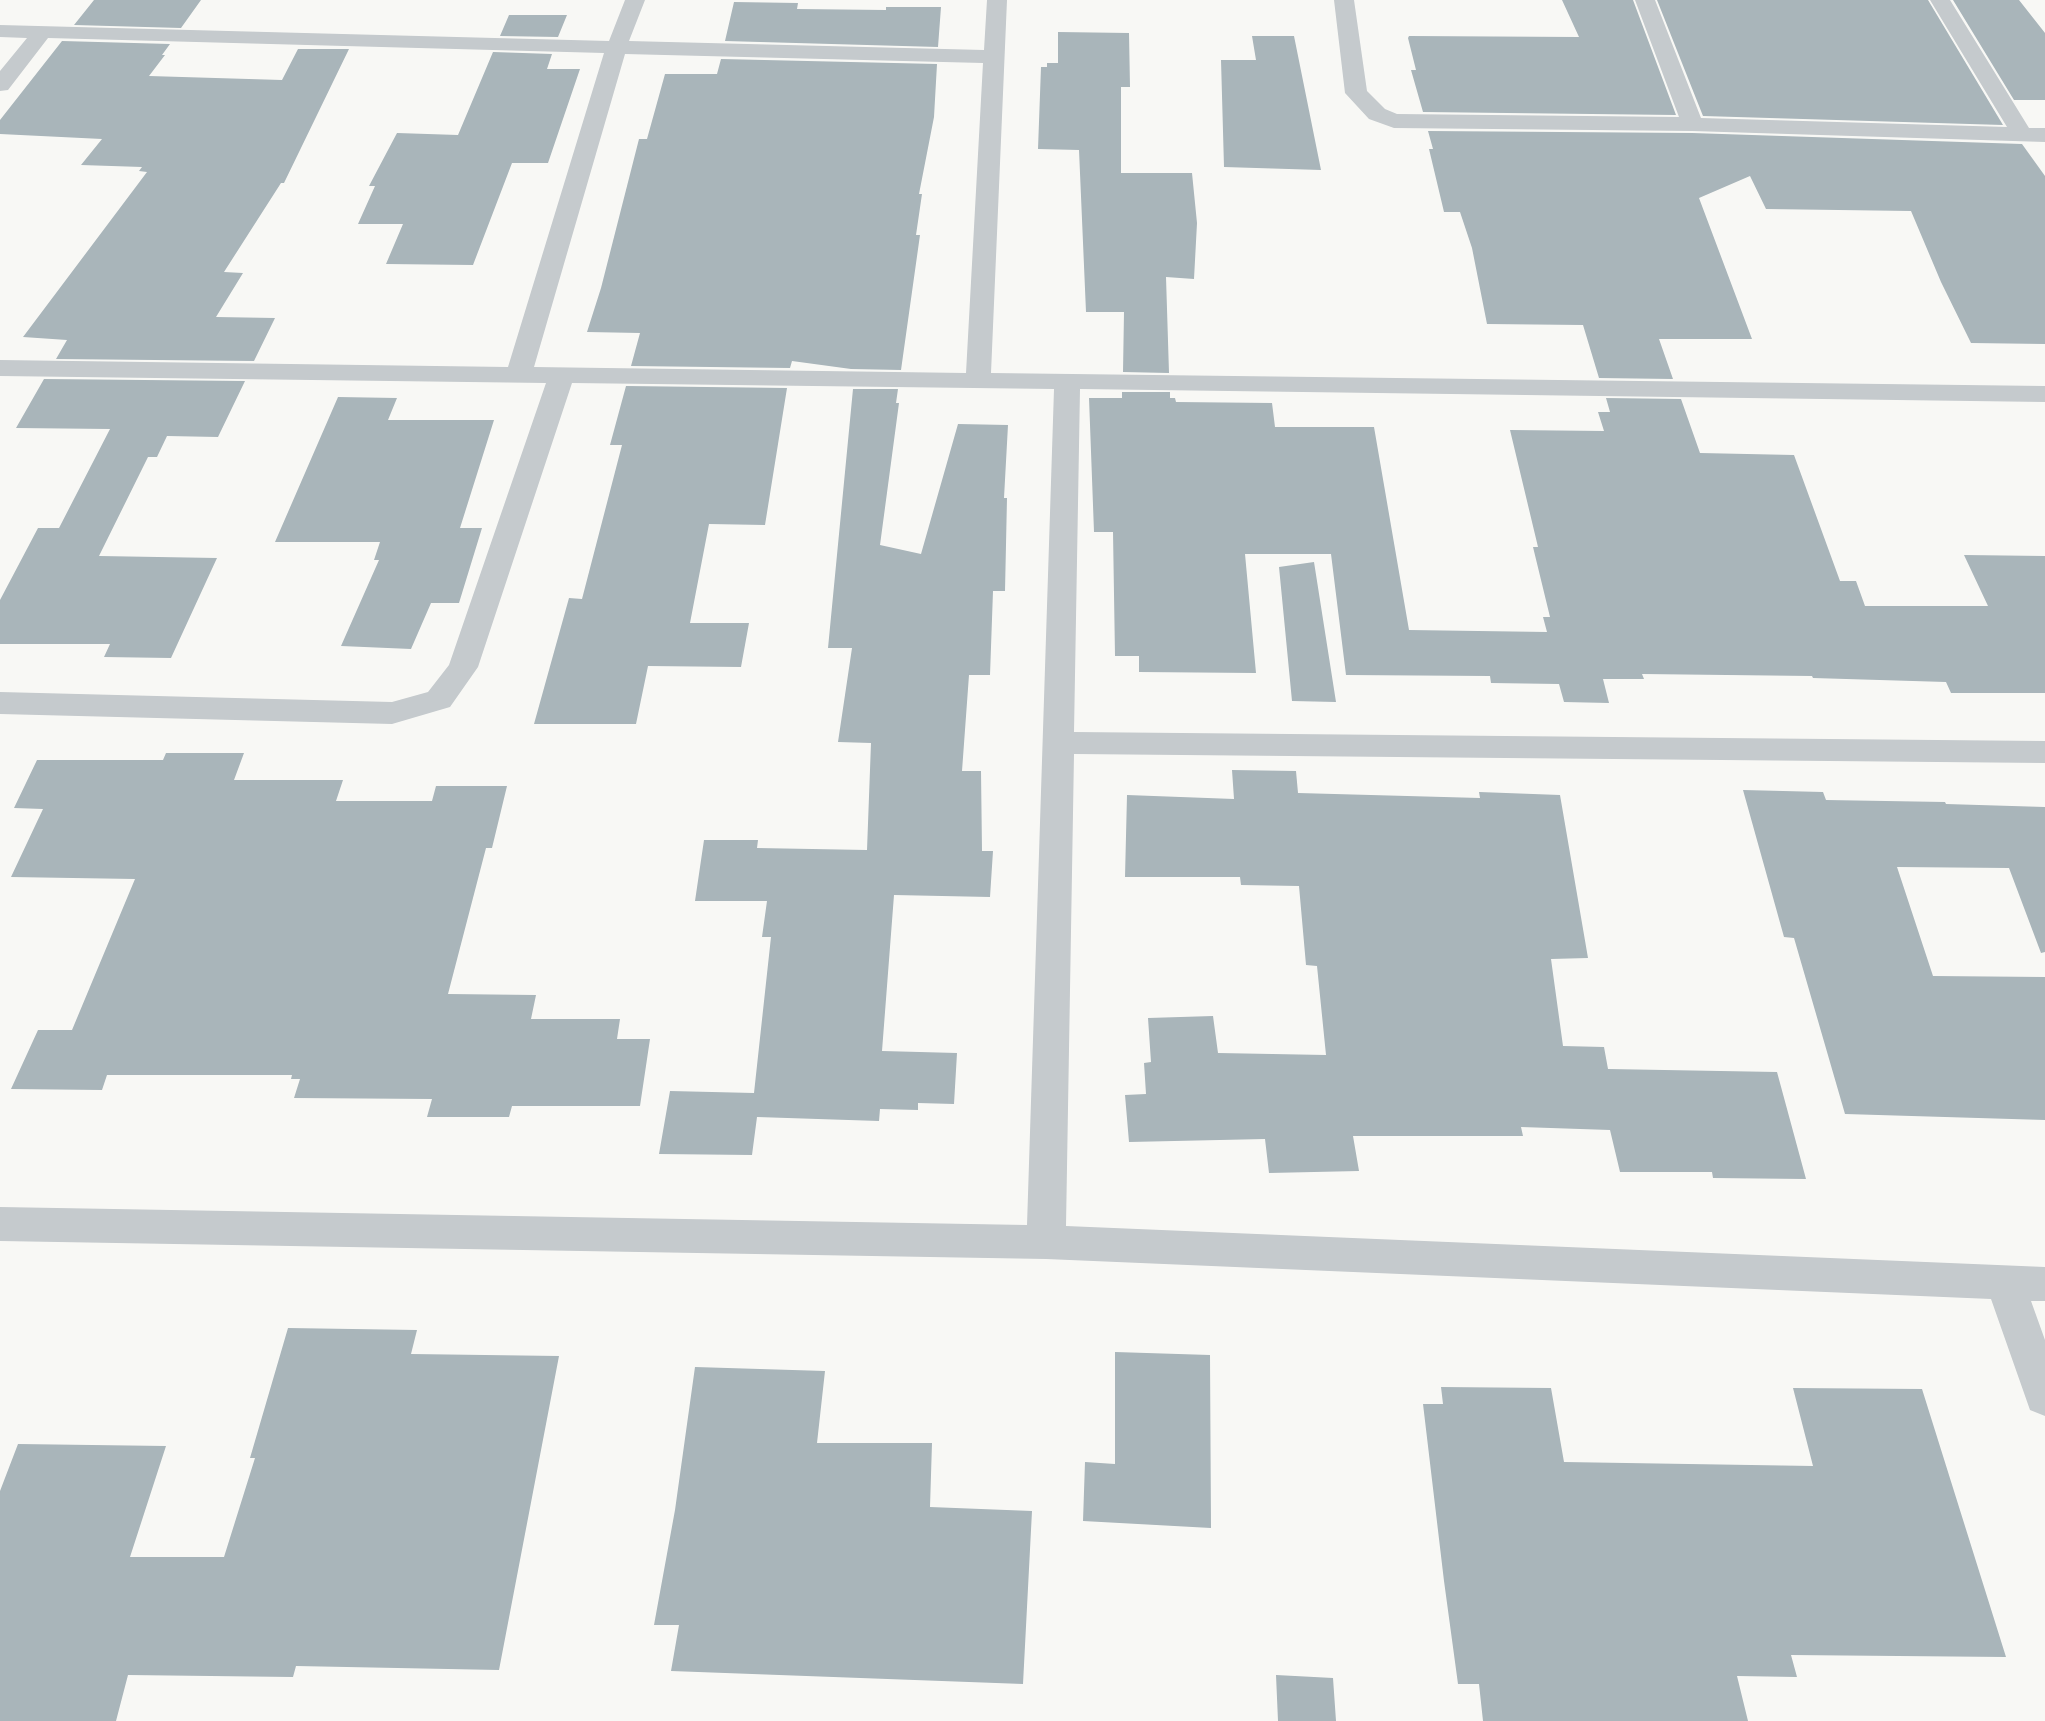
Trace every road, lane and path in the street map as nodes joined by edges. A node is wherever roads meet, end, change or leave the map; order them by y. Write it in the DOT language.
graph roads {
  1 [pos="635,0"];
  2 [pos="997,0"];
  3 [pos="1344,0"];
  4 [pos="1644,0"];
  5 [pos="1940,0"];
  6 [pos="0,31"];
  7 [pos="43,31"];
  8 [pos="617,46"];
  9 [pos="993,57"];
  10 [pos="0,85"];
  11 [pos="1692,124"];
  12 [pos="2022,134"];
  13 [pos="2045,135"];
  14 [pos="0,368"];
  15 [pos="519,374"];
  16 [pos="562,374"];
  17 [pos="978,381"];
  18 [pos="1066,382"];
  19 [pos="2045,394"];
  20 [pos="0,703"];
  21 [pos="1060,742"];
  22 [pos="2045,752"];
  23 [pos="0,1224"];
  24 [pos="1046,1242"];
  25 [pos="2006,1283"];
  26 [pos="2045,1284"];
  27 [pos="2045,1397"];
  1 -- 8 [label="street"];
  2 -- 9 [label="street"];
  3 -- 11 [label="street"];
  4 -- 11 [label="street"];
  5 -- 12 [label="street"];
  6 -- 7 [label="street"];
  7 -- 8 [label="street"];
  7 -- 10 [label="street"];
  8 -- 9 [label="street"];
  8 -- 15 [label="street"];
  9 -- 17 [label="street"];
  11 -- 12 [label="street"];
  12 -- 13 [label="street"];
  14 -- 15 [label="street"];
  15 -- 16 [label="street"];
  16 -- 17 [label="street"];
  16 -- 20 [label="street"];
  17 -- 18 [label="street"];
  18 -- 19 [label="street"];
  18 -- 21 [label="street"];
  21 -- 22 [label="street"];
  21 -- 24 [label="street"];
  23 -- 24 [label="street"];
  24 -- 25 [label="street"];
  25 -- 26 [label="street"];
  25 -- 27 [label="street"];
}
